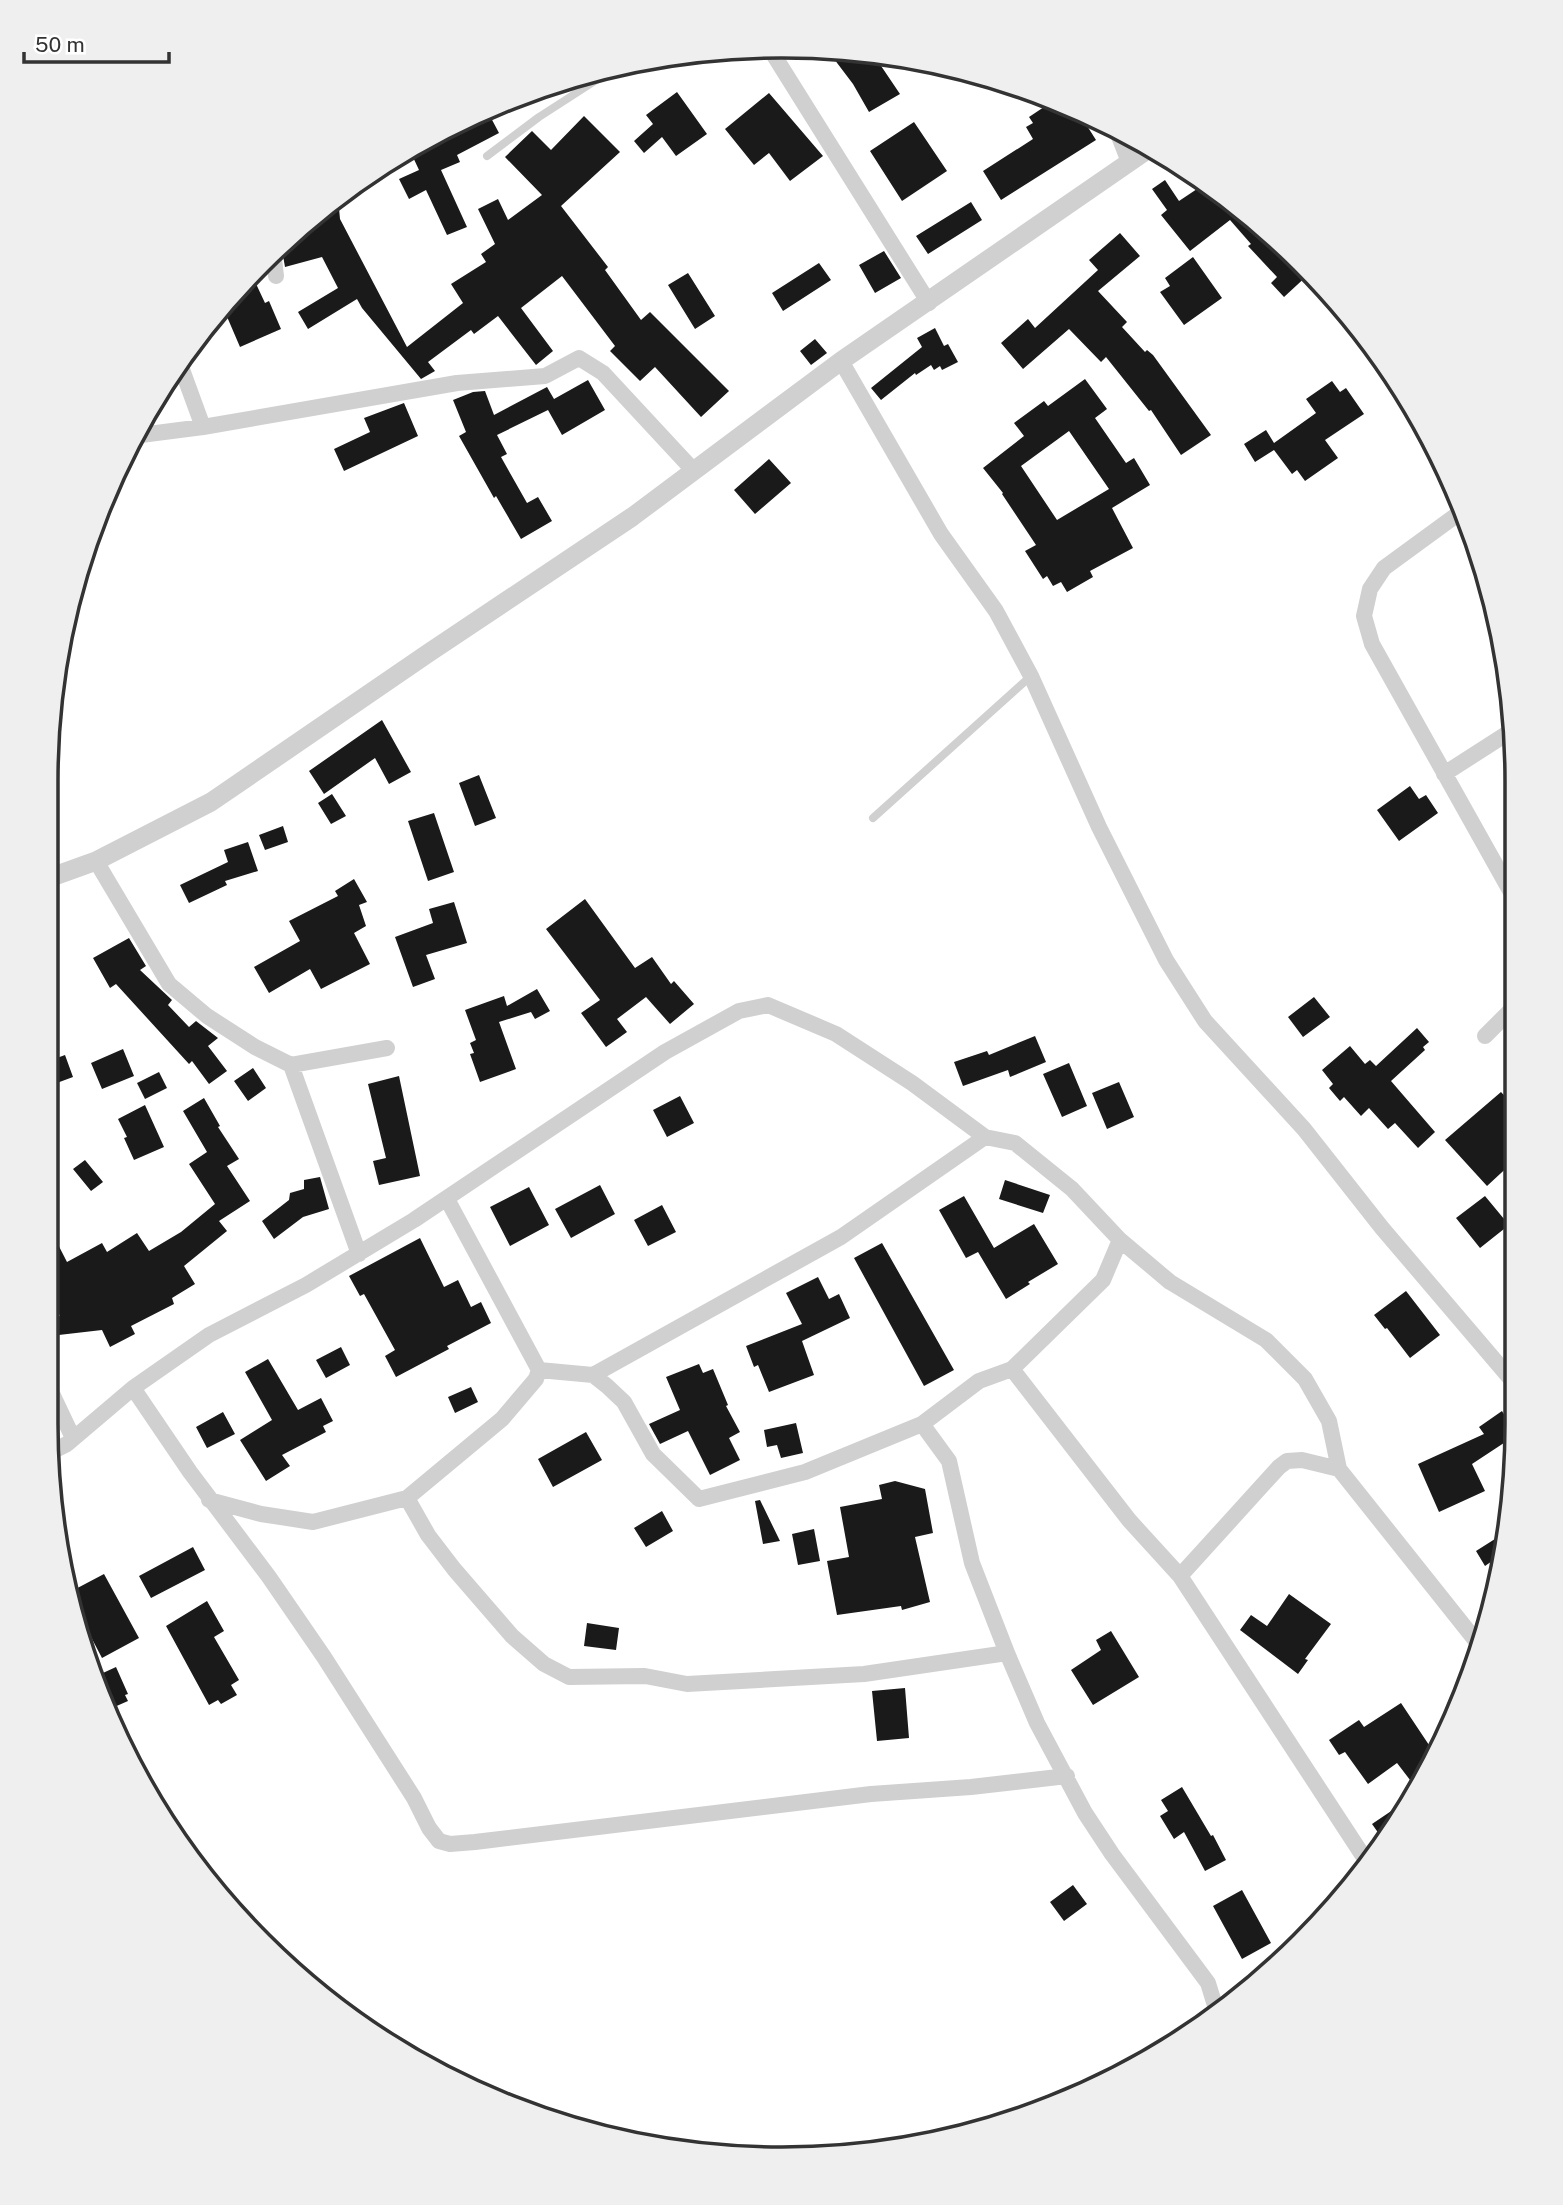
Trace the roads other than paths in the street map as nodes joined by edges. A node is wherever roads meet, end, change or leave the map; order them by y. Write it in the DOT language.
graph roads {
  1 [pos="776,58"];
  2 [pos="593,82"];
  3 [pos="1122,143"];
  4 [pos="1141,154"];
  5 [pos="487,156"];
  6 [pos="1129,162"];
  7 [pos="275,265"];
  8 [pos="276,276"];
  9 [pos="929,303"];
  10 [pos="841,362"];
  11 [pos="184,374"];
  12 [pos="202,427"];
  13 [pos="147,434"];
  14 [pos="694,471"];
  15 [pos="1454,517"];
  16 [pos="1031,676"];
  17 [pos="1504,735"];
  18 [pos="1444,774"];
  19 [pos="873,818"];
  20 [pos="96,861"];
  21 [pos="58,875"];
  22 [pos="1505,882"];
  23 [pos="1505,1017"];
  24 [pos="1485,1036"];
  25 [pos="387,1048"];
  26 [pos="291,1065"];
  27 [pos="985,1138"];
  28 [pos="447,1199"];
  29 [pos="1120,1240"];
  30 [pos="359,1254"];
  31 [pos="1012,1369"];
  32 [pos="539,1370"];
  33 [pos="1505,1372"];
  34 [pos="593,1375"];
  35 [pos="132,1388"];
  36 [pos="58,1410"];
  37 [pos="922,1424"];
  38 [pos="73,1438"];
  39 [pos="58,1447"];
  40 [pos="1339,1469"];
  41 [pos="407,1498"];
  42 [pos="209,1500"];
  43 [pos="1180,1576"];
  44 [pos="1473,1637"];
  45 [pos="1007,1653"];
  46 [pos="1067,1776"];
  47 [pos="1362,1855"];
  48 [pos="1214,2003"];
  1 -- 9 [label="street"];
  2 -- 5 [label="lane"];
  3 -- 6 [label="street"];
  4 -- 6 [label="street"];
  6 -- 9 [label="street"];
  7 -- 8 [label="street"];
  9 -- 10 [label="street"];
  10 -- 14 [label="street"];
  10 -- 16 [label="street"];
  11 -- 12 [label="street"];
  12 -- 13 [label="street"];
  12 -- 14 [label="street"];
  14 -- 20 [label="street"];
  15 -- 18 [label="street"];
  16 -- 19 [label="lane"];
  16 -- 33 [label="street"];
  17 -- 18 [label="street"];
  18 -- 22 [label="street"];
  20 -- 21 [label="street"];
  20 -- 26 [label="street"];
  23 -- 24 [label="street"];
  25 -- 26 [label="street"];
  26 -- 30 [label="street"];
  27 -- 28 [label="street"];
  27 -- 29 [label="street"];
  27 -- 34 [label="street"];
  28 -- 30 [label="street"];
  28 -- 32 [label="street"];
  29 -- 31 [label="street"];
  29 -- 40 [label="street"];
  30 -- 35 [label="street"];
  31 -- 37 [label="street"];
  31 -- 43 [label="street"];
  32 -- 34 [label="street"];
  32 -- 41 [label="street"];
  34 -- 37 [label="street"];
  35 -- 38 [label="street"];
  35 -- 42 [label="street"];
  36 -- 38 [label="street"];
  37 -- 45 [label="street"];
  38 -- 39 [label="street"];
  40 -- 43 [label="street"];
  40 -- 44 [label="street"];
  41 -- 42 [label="street"];
  41 -- 45 [label="street"];
  42 -- 46 [label="street"];
  43 -- 47 [label="street"];
  45 -- 46 [label="street"];
  46 -- 48 [label="street"];
}
